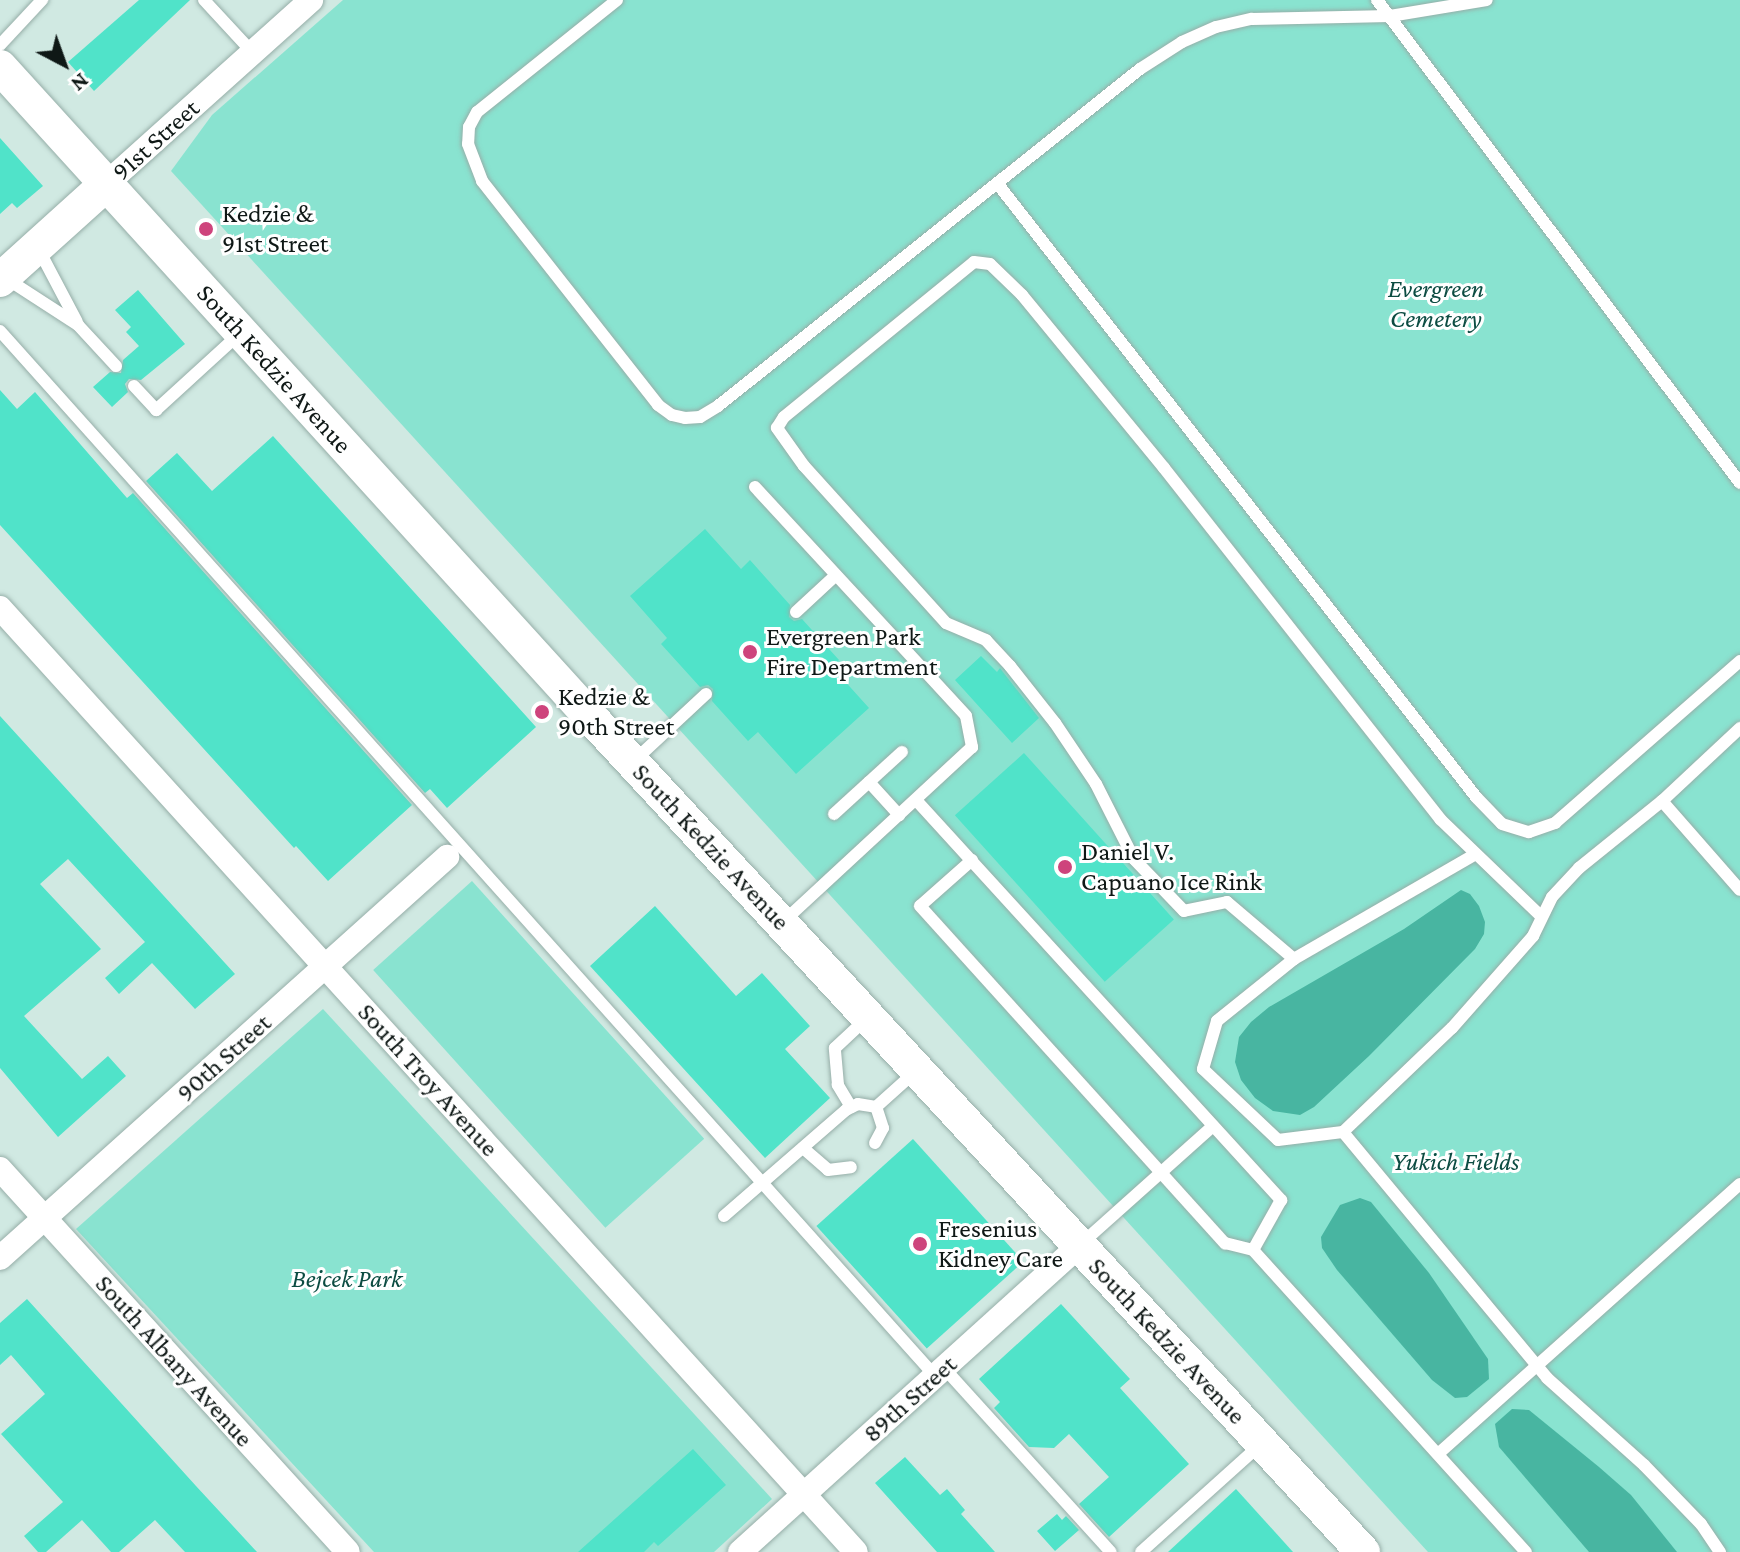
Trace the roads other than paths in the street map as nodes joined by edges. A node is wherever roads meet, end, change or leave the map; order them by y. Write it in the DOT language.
graph roads {
  1 [pos="42,0"];
  2 [pos="204,0"];
  3 [pos="311,0"];
  4 [pos="617,0"];
  5 [pos="1377,0"];
  6 [pos="1487,0"];
  7 [pos="1390,16"];
  8 [pos="0,45"];
  9 [pos="253,53"];
  10 [pos="0,67"];
  11 [pos="997,183"];
  12 [pos="105,185"];
  13 [pos="38,247"];
  14 [pos="2,279"];
  15 [pos="78,325"];
  16 [pos="0,331"];
  17 [pos="241,333"];
  18 [pos="116,366"];
  19 [pos="134,386"];
  20 [pos="1740,483"];
  21 [pos="755,487"];
  22 [pos="836,575"];
  23 [pos="0,608"];
  24 [pos="796,612"];
  25 [pos="1740,661"];
  26 [pos="706,694"];
  27 [pos="1740,728"];
  28 [pos="902,752"];
  29 [pos="633,762"];
  30 [pos="869,782"];
  31 [pos="916,800"];
  32 [pos="1662,801"];
  33 [pos="834,814"];
  34 [pos="899,815"];
  35 [pos="1474,855"];
  36 [pos="447,857"];
  37 [pos="972,860"];
  38 [pos="1740,890"];
  39 [pos="1542,917"];
  40 [pos="782,924"];
  41 [pos="1294,959"];
  42 [pos="326,967"];
  43 [pos="869,1017"];
  44 [pos="918,1070"];
  45 [pos="851,1107"];
  46 [pos="876,1107"];
  47 [pos="1213,1126"];
  48 [pos="1343,1132"];
  49 [pos="875,1143"];
  50 [pos="803,1148"];
  51 [pos="851,1167"];
  52 [pos="0,1169"];
  53 [pos="1161,1172"];
  54 [pos="763,1183"];
  55 [pos="1740,1184"];
  56 [pos="724,1216"];
  57 [pos="45,1218"];
  58 [pos="1079,1246"];
  59 [pos="1253,1250"];
  60 [pos="0,1258"];
  61 [pos="1538,1366"];
  62 [pos="939,1372"];
  63 [pos="1262,1443"];
  64 [pos="1438,1454"];
  65 [pos="804,1494"];
  66 [pos="348,1552"];
  67 [pos="740,1552"];
  68 [pos="856,1552"];
  69 [pos="1111,1552"];
  70 [pos="1141,1552"];
  71 [pos="1363,1552"];
  72 [pos="1526,1552"];
  73 [pos="1720,1552"];
  1 -- 8 [label="lane"];
  2 -- 9 [label="lane"];
  3 -- 9 [label="street, 91st Street"];
  4 -- 11 [label="lane"];
  5 -- 7 [label="lane"];
  6 -- 7 [label="lane"];
  7 -- 11 [label="lane"];
  7 -- 20 [label="lane"];
  9 -- 12 [label="street, 91st Street"];
  10 -- 12 [label="main road, South Kedzie Avenue"];
  11 -- 25 [label="lane"];
  12 -- 13 [label="main road, 91st Street"];
  12 -- 17 [label="main road, South Kedzie Avenue"];
  13 -- 14 [label="main road, 91st Street"];
  13 -- 15 [label="lane"];
  14 -- 15 [label="lane"];
  15 -- 18 [label="lane"];
  16 -- 54 [label="lane"];
  17 -- 19 [label="lane"];
  17 -- 29 [label="main road, South Kedzie Avenue"];
  21 -- 22 [label="lane"];
  22 -- 24 [label="lane"];
  22 -- 31 [label="lane"];
  23 -- 42 [label="street, South Troy Avenue"];
  26 -- 29 [label="lane"];
  27 -- 32 [label="lane"];
  28 -- 30 [label="lane"];
  29 -- 40 [label="main road, South Kedzie Avenue"];
  30 -- 33 [label="lane"];
  30 -- 34 [label="lane"];
  31 -- 34 [label="lane"];
  31 -- 37 [label="lane"];
  32 -- 38 [label="lane"];
  32 -- 39 [label="lane"];
  34 -- 40 [label="lane"];
  35 -- 39 [label="lane"];
  35 -- 41 [label="lane"];
  35 -- 41 [label="lane"];
  36 -- 42 [label="street, 90th Street"];
  37 -- 47 [label="lane"];
  37 -- 53 [label="lane"];
  39 -- 48 [label="lane"];
  40 -- 43 [label="main road, South Kedzie Avenue"];
  41 -- 48 [label="lane"];
  42 -- 57 [label="street, 90th Street"];
  42 -- 65 [label="street, South Troy Avenue"];
  43 -- 44 [label="main road, South Kedzie Avenue"];
  43 -- 45 [label="lane"];
  44 -- 46 [label="lane"];
  44 -- 58 [label="main road, South Kedzie Avenue"];
  45 -- 46 [label="lane"];
  45 -- 50 [label="lane"];
  46 -- 49 [label="lane"];
  47 -- 53 [label="lane"];
  47 -- 59 [label="lane"];
  48 -- 61 [label="lane"];
  50 -- 51 [label="lane"];
  50 -- 54 [label="lane"];
  52 -- 57 [label="street, South Albany Avenue"];
  53 -- 58 [label="lane"];
  53 -- 59 [label="lane"];
  54 -- 56 [label="lane"];
  54 -- 62 [label="lane"];
  55 -- 61 [label="lane"];
  57 -- 60 [label="street, 90th Street"];
  57 -- 66 [label="street, South Albany Avenue"];
  58 -- 62 [label="street, 89th Street"];
  58 -- 63 [label="main road, South Kedzie Avenue"];
  59 -- 64 [label="lane"];
  61 -- 64 [label="lane"];
  61 -- 73 [label="lane"];
  62 -- 65 [label="street, 89th Street"];
  62 -- 69 [label="lane"];
  63 -- 70 [label="lane"];
  63 -- 71 [label="main road, South Kedzie Avenue"];
  64 -- 72 [label="lane"];
  65 -- 67 [label="street, 89th Street"];
  65 -- 68 [label="street, South Troy Avenue"];
}
